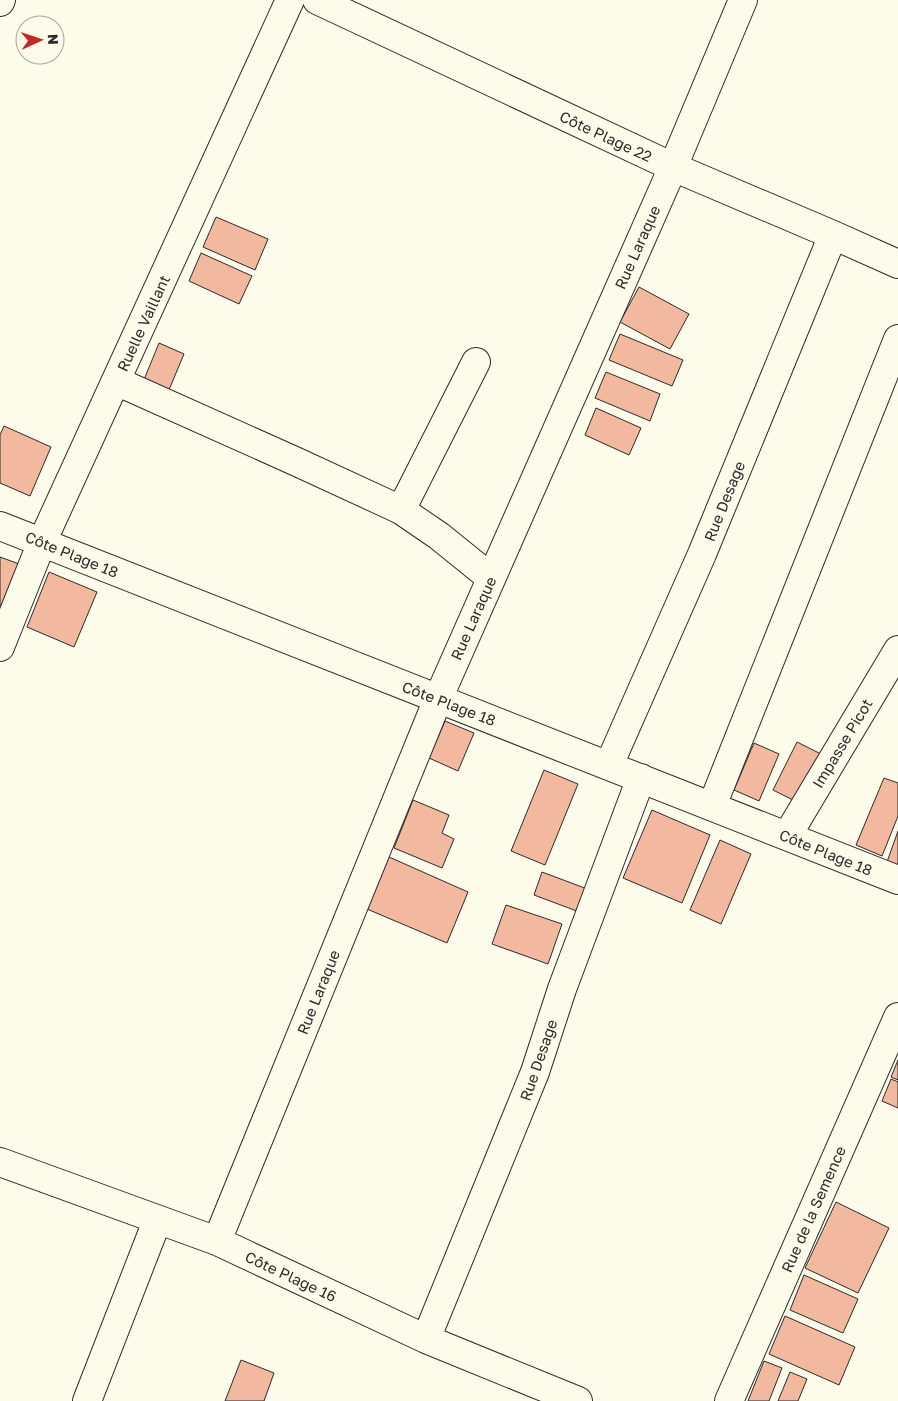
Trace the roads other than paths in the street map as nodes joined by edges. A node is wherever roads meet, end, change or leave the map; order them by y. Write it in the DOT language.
graph roads {
  1 [pos="290,0"];
  2 [pos="317,0"];
  3 [pos="743,0"];
  4 [pos="673,167"];
  5 [pos="833,235"];
  6 [pos="898,264"];
  7 [pos="898,339"];
  8 [pos="476,362"];
  9 [pos="116,381"];
  10 [pos="401,510"];
  11 [pos="0,526"];
  12 [pos="42,542"];
  13 [pos="491,578"];
  14 [pos="0,647"];
  15 [pos="898,650"];
  16 [pos="438,699"];
  17 [pos="609,765"];
  18 [pos="641,778"];
  19 [pos="712,806"];
  20 [pos="787,836"];
  21 [pos="898,880"];
  22 [pos="898,1017"];
  23 [pos="0,1162"];
  24 [pos="158,1221"];
  25 [pos="217,1242"];
  26 [pos="426,1339"];
  27 [pos="520,1390"];
  28 [pos="87,1401"];
  29 [pos="578,1401"];
  30 [pos="729,1401"];
  1 -- 9 [label="street, Ruelle Vaillant"];
  2 -- 4 [label="street, Côte Plage 22"];
  3 -- 4 [label="street, Rue Laraque"];
  4 -- 5 [label="street, Côte Plage 22"];
  4 -- 13 [label="street, Rue Laraque"];
  5 -- 6 [label="street, Côte Plage 22"];
  5 -- 17 [label="street, Rue Desage"];
  7 -- 19 [label="street"];
  8 -- 10 [label="street"];
  9 -- 10 [label="street"];
  9 -- 12 [label="street, Ruelle Vaillant"];
  10 -- 13 [label="street"];
  11 -- 12 [label="street, Côte Plage 18"];
  12 -- 14 [label="street, Ruelle Vaillant"];
  12 -- 16 [label="street, Côte Plage 18"];
  13 -- 16 [label="street, Rue Laraque"];
  15 -- 20 [label="street, Impasse Picot"];
  16 -- 17 [label="street, Côte Plage 18"];
  16 -- 25 [label="street, Rue Laraque"];
  17 -- 18 [label="street, Côte Plage 18"];
  18 -- 19 [label="street, Côte Plage 18"];
  18 -- 26 [label="street, Rue Desage"];
  19 -- 20 [label="street, Côte Plage 18"];
  20 -- 21 [label="street, Côte Plage 18"];
  22 -- 30 [label="street, Rue de la Semence"];
  23 -- 24 [label="street, Côte Plage 16"];
  24 -- 25 [label="street, Côte Plage 16"];
  24 -- 28 [label="street"];
  25 -- 26 [label="street, Côte Plage 16"];
  26 -- 27 [label="street, Côte Plage 16"];
  27 -- 29 [label="street, Côte Plage 16"];
}
